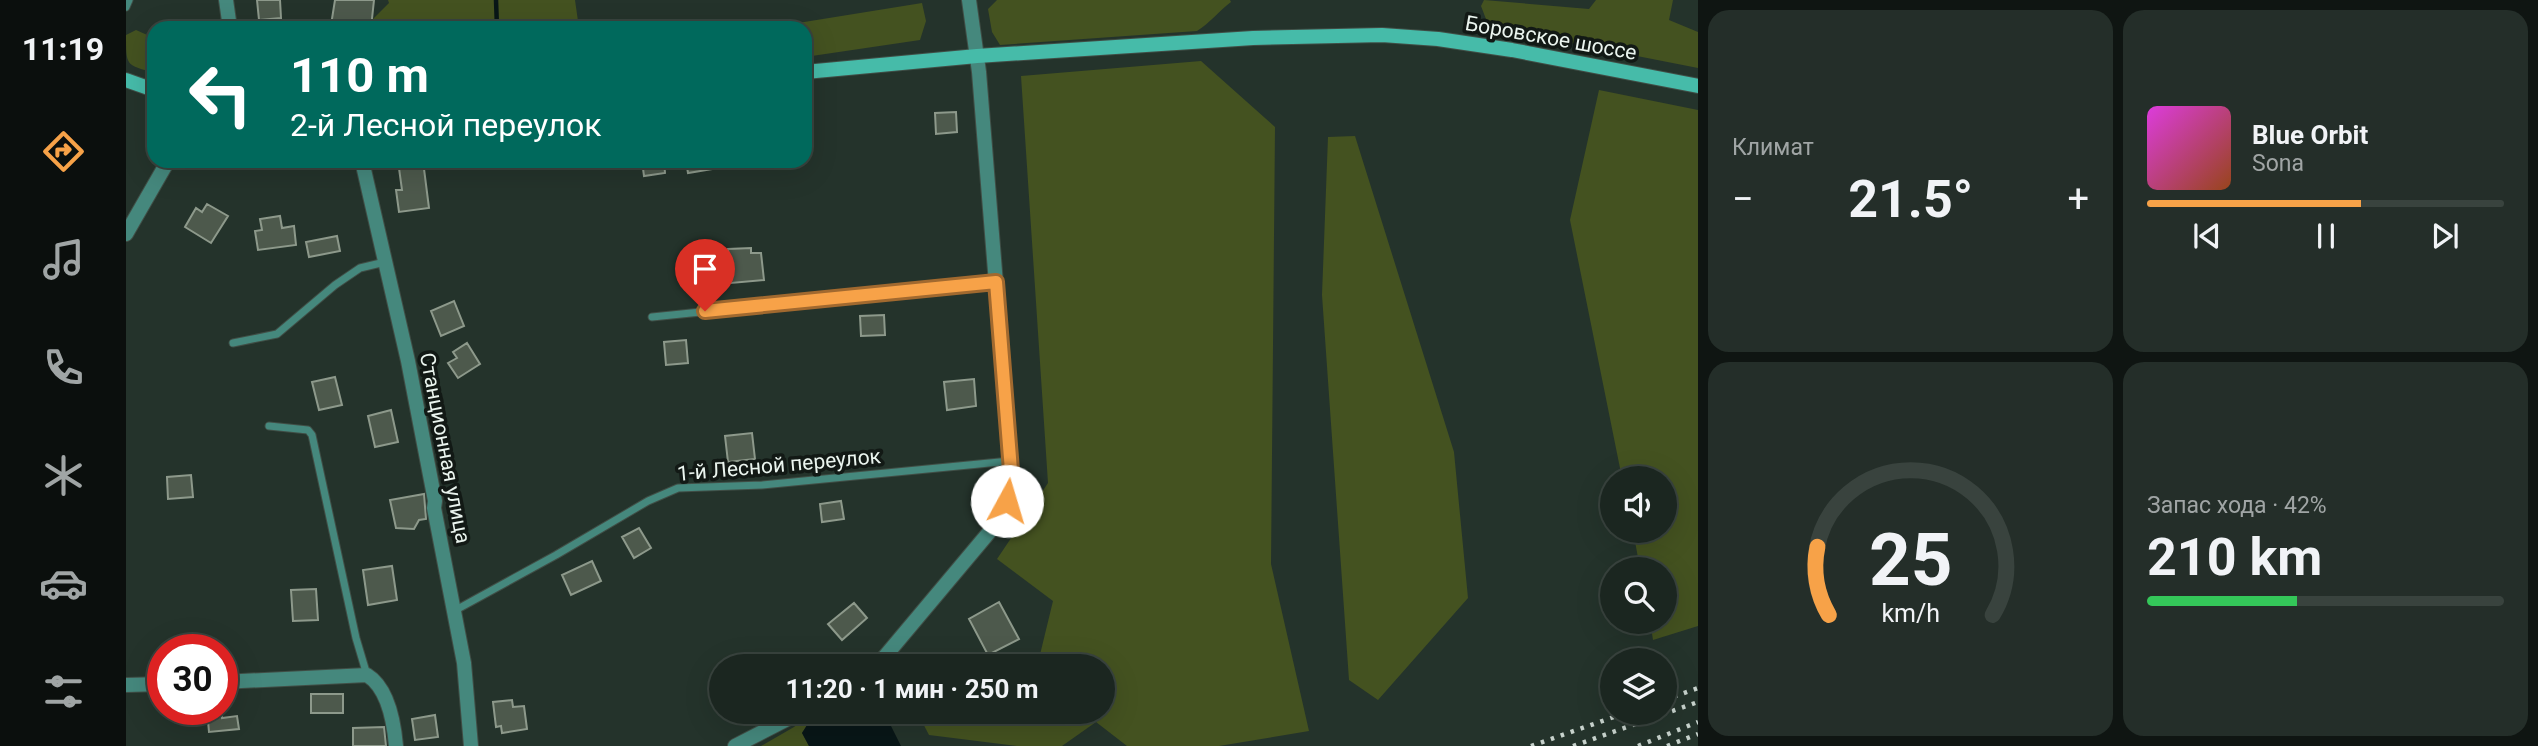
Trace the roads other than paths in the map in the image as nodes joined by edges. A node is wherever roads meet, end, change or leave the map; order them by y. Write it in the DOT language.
graph roads {
  1 [pos="129,0"];
  2 [pos="226,0"];
  3 [pos="969,0"];
  4 [pos="126,7"];
  5 [pos="229,21"];
  6 [pos="977,56"];
  7 [pos="812,71"];
  8 [pos="126,80"];
  9 [pos="1698,86"];
  10 [pos="147,88"];
  11 [pos="165,168"];
  12 [pos="364,168"];
  13 [pos="126,234"];
  14 [pos="385,262"];
  15 [pos="996,282"];
  16 [pos="653,317"];
  17 [pos="233,343"];
  18 [pos="269,426"];
  19 [pos="1010,461"];
  20 [pos="454,611"];
  21 [pos="887,654"];
  22 [pos="367,675"];
  23 [pos="238,681"];
  24 [pos="147,684"];
  25 [pos="126,685"];
  26 [pos="778,724"];
  27 [pos="396,746"];
  28 [pos="471,746"];
  29 [pos="736,746"];
  1 -- 4 [label="lane"];
  2 -- 5 [label="street"];
  3 -- 6 [label="street"];
  6 -- 7 [label="main road, Боровское шоссе"];
  6 -- 9 [label="main road, Боровское шоссе"];
  6 -- 15 [label="street"];
  8 -- 10 [label="main road"];
  11 -- 13 [label="street"];
  12 -- 14 [label="street, Станционная улица"];
  14 -- 17 [label="lane"];
  14 -- 20 [label="street, Станционная улица"];
  15 -- 16 [label="lane"];
  15 -- 19 [label="street"];
  18 -- 22 [label="lane"];
  19 -- 20 [label="lane, 1-й Лесной переулок"];
  19 -- 21 [label="street"];
  20 -- 28 [label="street, Станционная улица"];
  22 -- 23 [label="street"];
  22 -- 27 [label="street"];
  24 -- 25 [label="street"];
  26 -- 29 [label="street"];
}
